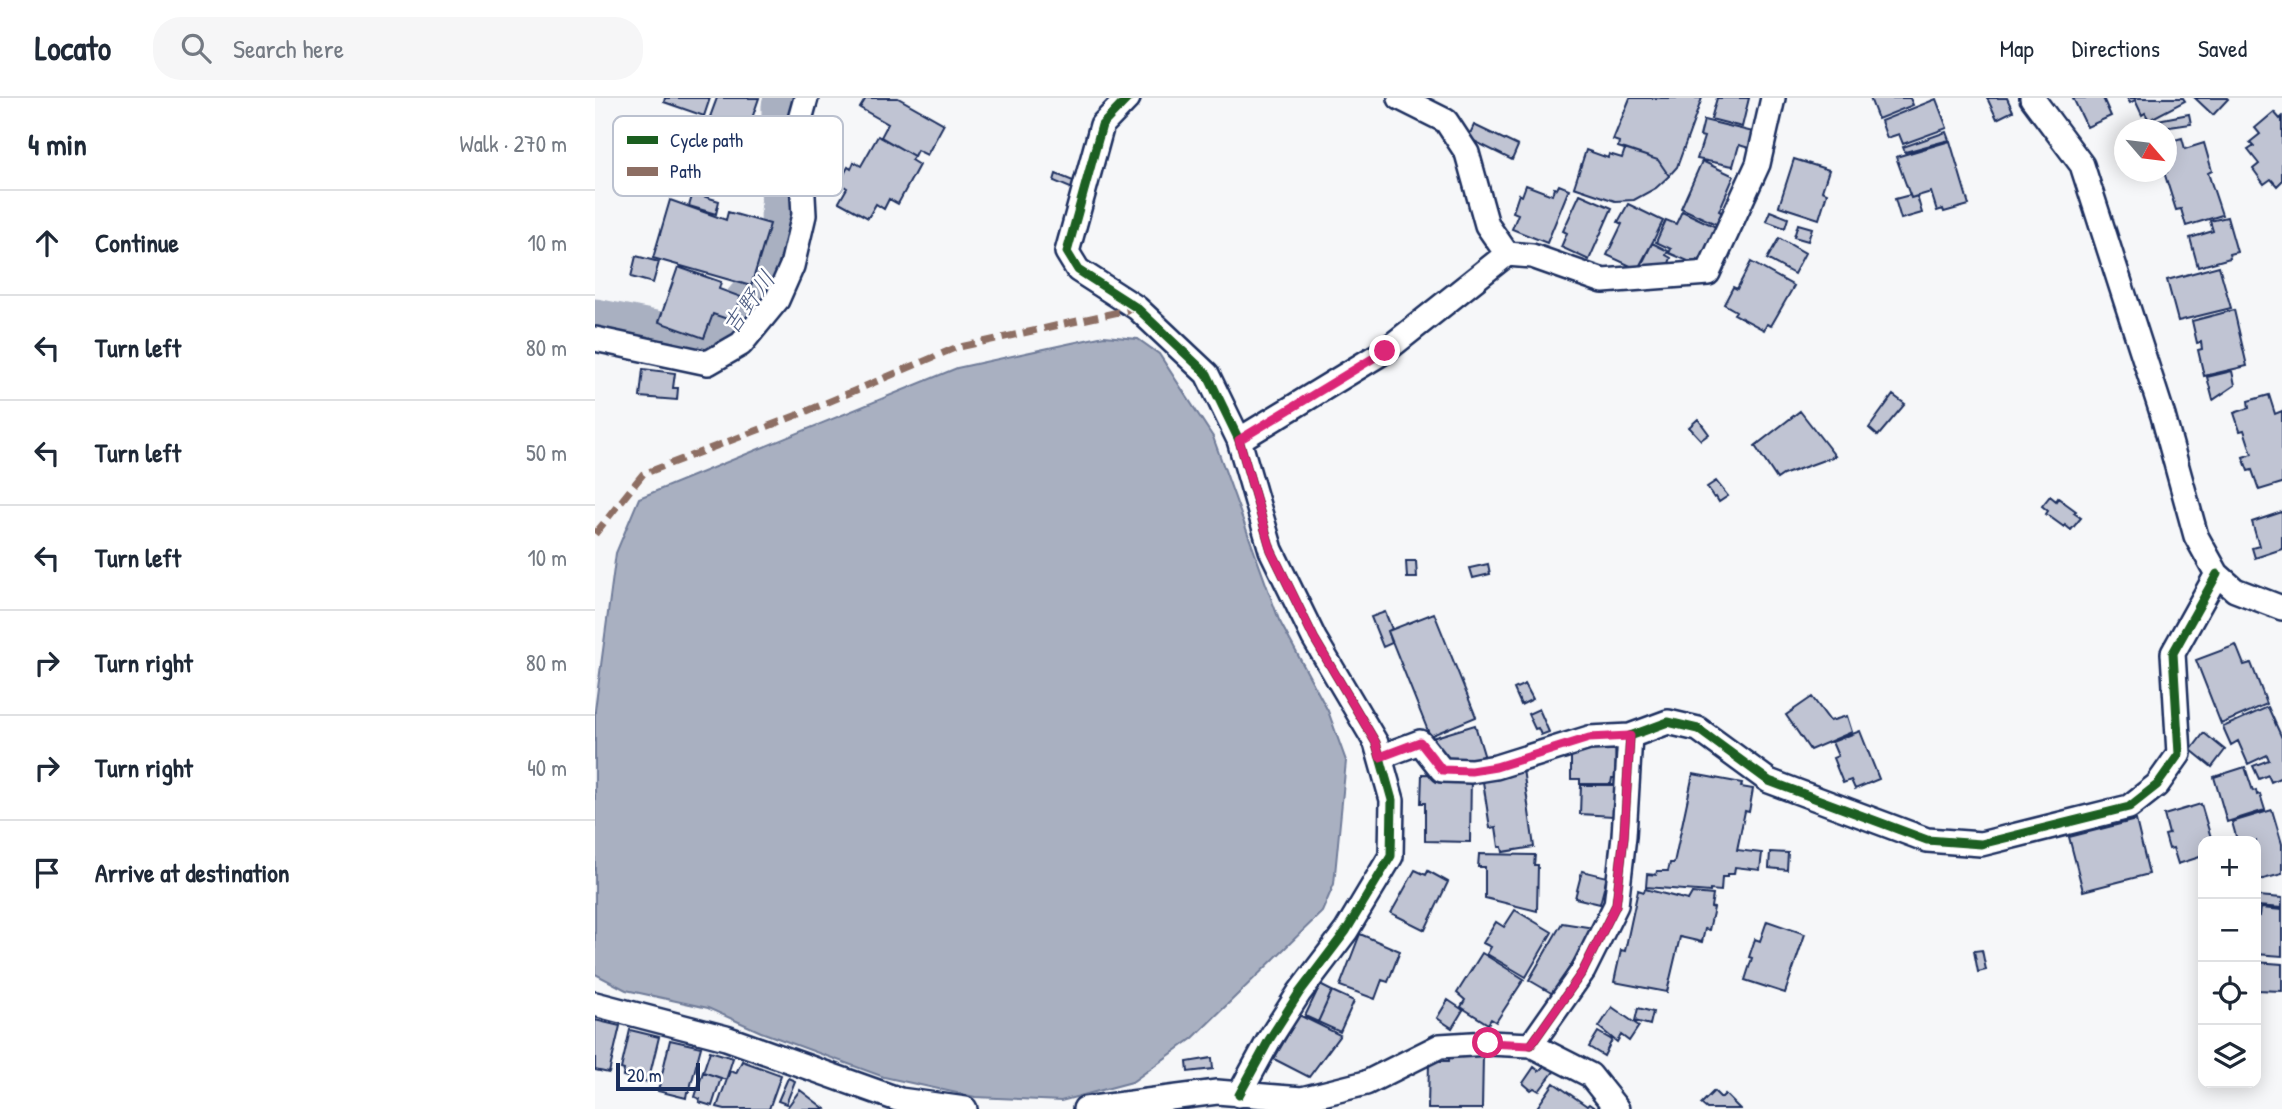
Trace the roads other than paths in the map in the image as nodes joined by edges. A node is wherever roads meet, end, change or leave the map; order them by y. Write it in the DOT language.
graph roads {
  1 [pos="806,98"];
  2 [pos="1128,98"];
  3 [pos="1400,98"];
  4 [pos="1773,98"];
  5 [pos="2032,98"];
  6 [pos="801,116"];
  7 [pos="802,196"];
  8 [pos="1507,254"];
  9 [pos="595,339"];
  10 [pos="1239,440"];
  11 [pos="2217,574"];
  12 [pos="2282,608"];
  13 [pos="1630,736"];
  14 [pos="1380,757"];
  15 [pos="595,1004"];
  16 [pos="1531,1045"];
  17 [pos="1239,1095"];
  18 [pos="900,1104"];
  19 [pos="1288,1105"];
  20 [pos="965,1109"];
  21 [pos="1085,1109"];
  22 [pos="1617,1109"];
  1 -- 6 [label="street"];
  2 -- 10 [label="street"];
  3 -- 8 [label="street"];
  4 -- 8 [label="street"];
  5 -- 11 [label="street"];
  7 -- 9 [label="street"];
  8 -- 10 [label="street"];
  10 -- 14 [label="street"];
  11 -- 12 [label="street"];
  11 -- 13 [label="street"];
  13 -- 14 [label="street"];
  13 -- 16 [label="street"];
  14 -- 17 [label="street"];
  15 -- 18 [label="street"];
  16 -- 19 [label="street"];
  16 -- 22 [label="street"];
  17 -- 19 [label="street"];
  17 -- 21 [label="street"];
  18 -- 20 [label="street"];
}
